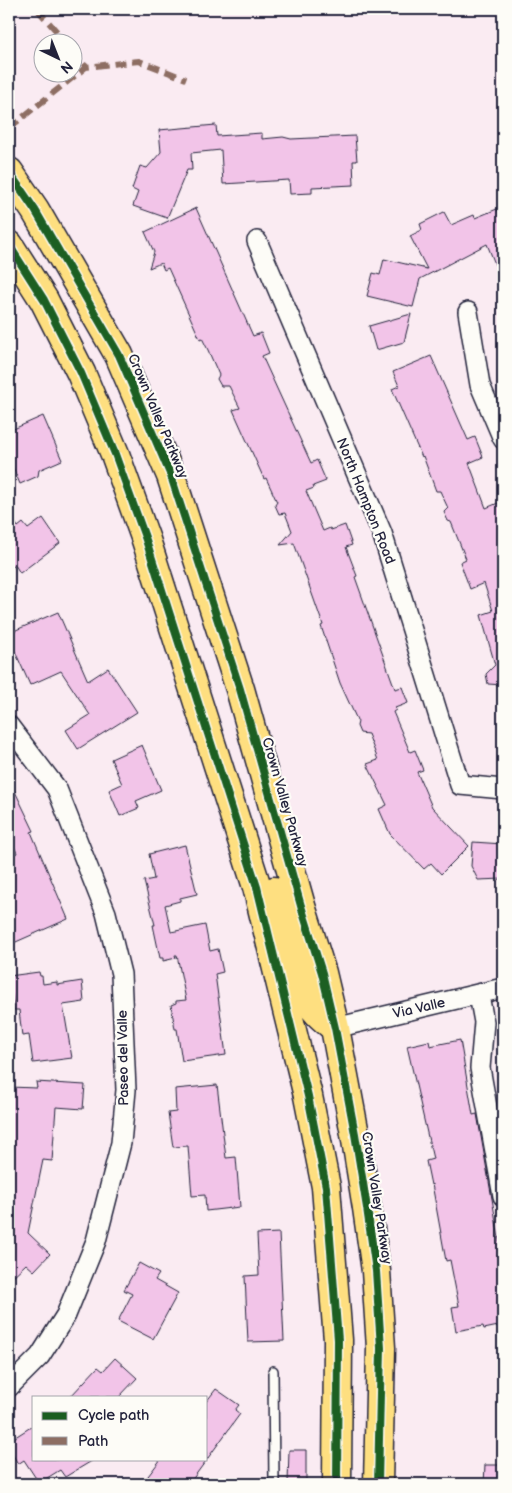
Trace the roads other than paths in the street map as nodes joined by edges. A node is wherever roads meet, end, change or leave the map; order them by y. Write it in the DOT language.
graph roads {
  1 [pos="9,172"];
  2 [pos="257,241"];
  3 [pos="9,245"];
  4 [pos="468,312"];
  5 [pos="503,439"];
  6 [pos="9,726"];
  7 [pos="503,789"];
  8 [pos="257,886"];
  9 [pos="503,988"];
  10 [pos="479,995"];
  11 [pos="335,1028"];
  12 [pos="326,1187"];
  13 [pos="503,1196"];
  14 [pos="273,1371"];
  15 [pos="9,1387"];
  16 [pos="274,1484"];
  17 [pos="337,1484"];
  18 [pos="378,1484"];
  1 -- 11 [label="main road, Crown Valley Parkway"];
  2 -- 7 [label="street, North Hampton Road"];
  3 -- 8 [label="main road"];
  4 -- 5 [label="street"];
  6 -- 15 [label="street, Paseo del Valle"];
  8 -- 11 [label="main road"];
  8 -- 12 [label="main road"];
  9 -- 10 [label="street, Via Valle"];
  10 -- 11 [label="street, Via Valle"];
  10 -- 13 [label="street"];
  11 -- 12 [label="main road"];
  11 -- 18 [label="main road, Crown Valley Parkway"];
  12 -- 17 [label="main road"];
  14 -- 16 [label="lane"];
}
